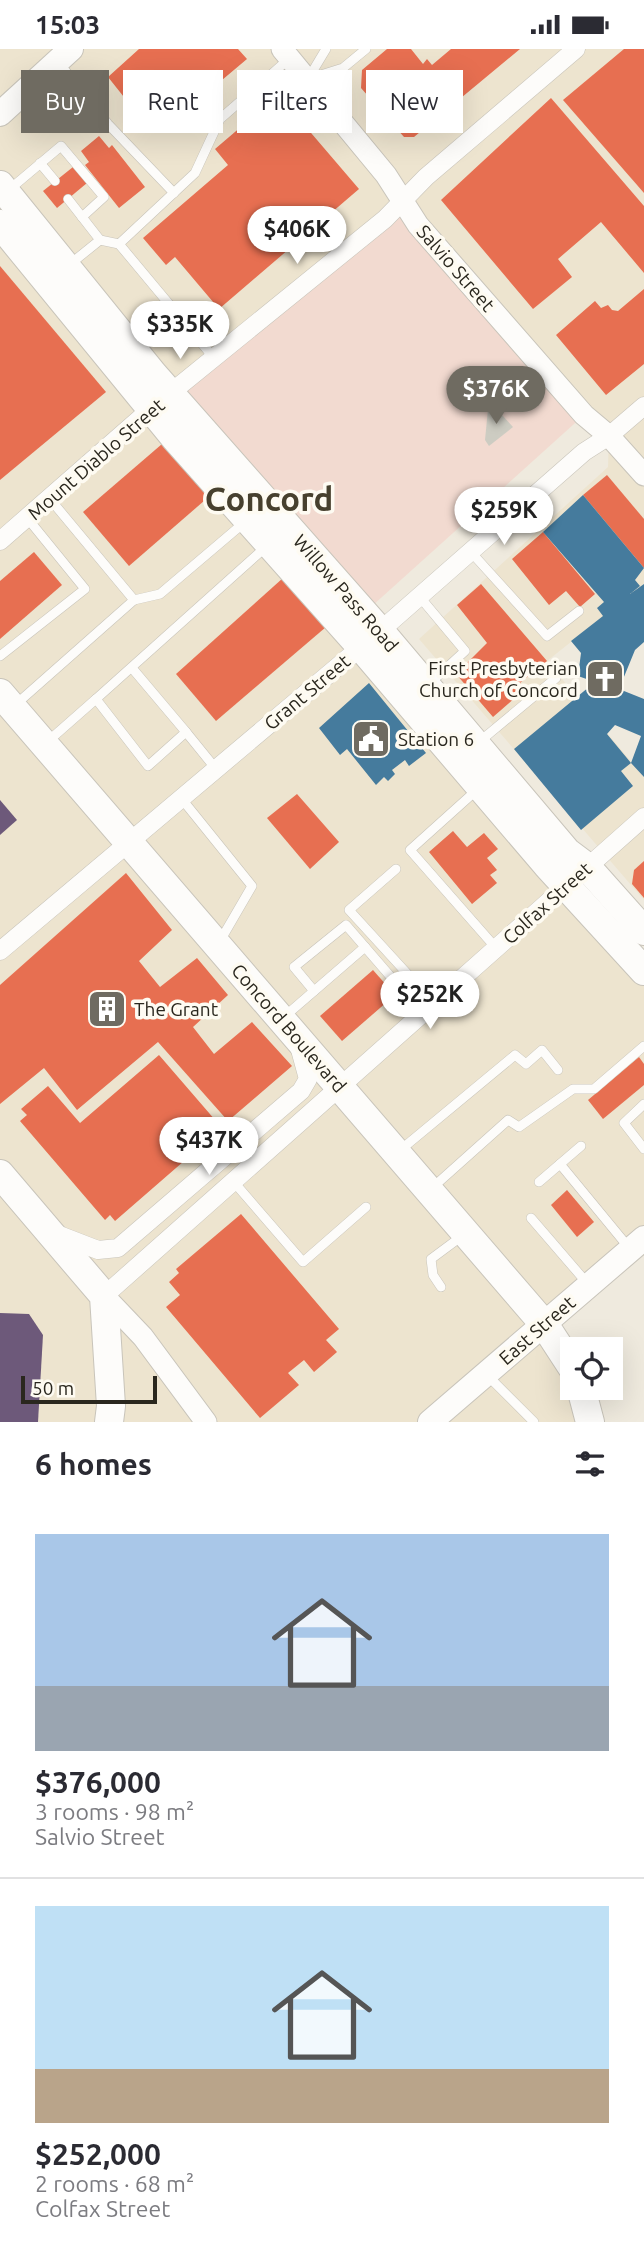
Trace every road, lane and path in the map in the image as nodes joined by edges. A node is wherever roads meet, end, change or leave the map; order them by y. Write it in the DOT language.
graph roads {
  1 [pos="326,49"];
  2 [pos="366,49"];
  3 [pos="571,50"];
  4 [pos="286,54"];
  5 [pos="64,55"];
  6 [pos="300,70"];
  7 [pos="313,70"];
  8 [pos="337,70"];
  9 [pos="0,114"];
  10 [pos="351,133"];
  11 [pos="40,163"];
  12 [pos="55,181"];
  13 [pos="3,189"];
  14 [pos="174,193"];
  15 [pos="68,199"];
  16 [pos="404,200"];
  17 [pos="82,217"];
  18 [pos="0,225"];
  19 [pos="100,240"];
  20 [pos="119,244"];
  21 [pos="66,267"];
  22 [pos="214,358"];
  23 [pos="162,401"];
  24 [pos="644,406"];
  25 [pos="609,436"];
  26 [pos="644,475"];
  27 [pos="50,499"];
  28 [pos="28,519"];
  29 [pos="247,520"];
  30 [pos="0,541"];
  31 [pos="270,544"];
  32 [pos="470,551"];
  33 [pos="419,596"];
  34 [pos="134,600"];
  35 [pos="579,611"];
  36 [pos="370,639"];
  37 [pos="0,656"];
  38 [pos="132,668"];
  39 [pos="556,677"];
  40 [pos="426,686"];
  41 [pos="96,699"];
  42 [pos="6,700"];
  43 [pos="186,732"];
  44 [pos="45,744"];
  45 [pos="475,745"];
  46 [pos="216,769"];
  47 [pos="480,787"];
  48 [pos="181,798"];
  49 [pos="644,817"];
  50 [pos="130,841"];
  51 [pos="396,869"];
  52 [pos="577,876"];
  53 [pos="644,931"];
  54 [pos="218,945"];
  55 [pos="365,947"];
  56 [pos="496,948"];
  57 [pos="0,951"];
  58 [pos="644,971"];
  59 [pos="314,991"];
  60 [pos="428,1008"];
  61 [pos="289,1029"];
  62 [pos="644,1046"];
  63 [pos="558,1070"];
  64 [pos="339,1087"];
  65 [pos="644,1104"];
  66 [pos="642,1143"];
  67 [pos="581,1146"];
  68 [pos="396,1153"];
  69 [pos="560,1164"];
  70 [pos="0,1174"];
  71 [pos="233,1181"];
  72 [pos="539,1182"];
  73 [pos="429,1191"];
  74 [pos="366,1207"];
  75 [pos="531,1218"];
  76 [pos="51,1231"];
  77 [pos="466,1233"];
  78 [pos="637,1244"];
  79 [pos="589,1285"];
  80 [pos="441,1287"];
  81 [pos="104,1296"];
  82 [pos="544,1324"];
  83 [pos="560,1349"];
  84 [pos="486,1374"];
  85 [pos="583,1400"];
  86 [pos="587,1421"];
  87 [pos="109,1422"];
  88 [pos="206,1422"];
  89 [pos="430,1422"];
  90 [pos="534,1422"];
  1 -- 7 [label="lane"];
  2 -- 8 [label="lane"];
  3 -- 16 [label="street, Mount Diablo Street"];
  4 -- 6 [label="street, Salvio Street"];
  4 -- 14 [label="lane"];
  5 -- 9 [label="main road"];
  5 -- 14 [label="lane"];
  10 -- 16 [label="street, Salvio Street"];
  11 -- 12 [label="lane"];
  11 -- 13 [label="lane"];
  11 -- 17 [label="lane"];
  13 -- 21 [label="main road, Willow Pass Road"];
  14 -- 20 [label="lane"];
  15 -- 17 [label="lane"];
  16 -- 22 [label="street, Mount Diablo Street"];
  16 -- 25 [label="street, Salvio Street"];
  17 -- 19 [label="lane"];
  18 -- 23 [label="main road, Willow Pass Road"];
  19 -- 20 [label="lane"];
  19 -- 21 [label="lane"];
  20 -- 22 [label="lane"];
  21 -- 23 [label="main road, Willow Pass Road"];
  22 -- 23 [label="street, Mount Diablo Street"];
  23 -- 27 [label="street, Mount Diablo Street"];
  23 -- 29 [label="main road, Willow Pass Road"];
  23 -- 36 [label="main road, Willow Pass Road"];
  24 -- 25 [label="street, Grant Street"];
  25 -- 26 [label="street, Salvio Street"];
  25 -- 32 [label="street, Grant Street"];
  27 -- 28 [label="street, Mount Diablo Street"];
  27 -- 34 [label="lane"];
  28 -- 30 [label="street, Mount Diablo Street"];
  28 -- 37 [label="lane"];
  29 -- 31 [label="main road, Willow Pass Road"];
  29 -- 34 [label="lane"];
  31 -- 36 [label="main road, Willow Pass Road"];
  31 -- 38 [label="lane"];
  32 -- 33 [label="street, Grant Street"];
  32 -- 35 [label="lane"];
  33 -- 36 [label="street, Grant Street"];
  33 -- 40 [label="lane"];
  34 -- 42 [label="lane"];
  36 -- 40 [label="main road, Willow Pass Road"];
  36 -- 46 [label="street, Grant Street"];
  36 -- 47 [label="main road, Willow Pass Road"];
  38 -- 41 [label="lane"];
  38 -- 43 [label="lane"];
  39 -- 45 [label="lane"];
  40 -- 45 [label="main road, Willow Pass Road"];
  41 -- 43 [label="lane"];
  41 -- 44 [label="lane"];
  42 -- 44 [label="main road, Concord Boulevard"];
  43 -- 46 [label="lane"];
  44 -- 50 [label="main road, Concord Boulevard"];
  45 -- 52 [label="main road, Willow Pass Road"];
  46 -- 48 [label="street, Grant Street"];
  47 -- 52 [label="main road, Willow Pass Road"];
  47 -- 56 [label="lane"];
  48 -- 50 [label="street, Grant Street"];
  48 -- 54 [label="lane"];
  49 -- 52 [label="street, Colfax Street"];
  50 -- 54 [label="main road, Concord Boulevard"];
  50 -- 57 [label="street, Grant Street"];
  51 -- 60 [label="lane"];
  52 -- 53 [label="main road, Willow Pass Road"];
  52 -- 56 [label="street, Colfax Street"];
  52 -- 58 [label="main road, Willow Pass Road"];
  54 -- 61 [label="main road, Concord Boulevard"];
  55 -- 59 [label="lane"];
  55 -- 59 [label="lane"];
  55 -- 60 [label="lane"];
  56 -- 60 [label="street, Colfax Street"];
  59 -- 61 [label="lane"];
  60 -- 64 [label="street, Colfax Street"];
  61 -- 64 [label="main road, Concord Boulevard"];
  61 -- 76 [label="street"];
  62 -- 73 [label="lane"];
  63 -- 68 [label="lane"];
  64 -- 68 [label="main road, Concord Boulevard"];
  64 -- 71 [label="street, Colfax Street"];
  65 -- 66 [label="lane"];
  67 -- 69 [label="lane"];
  68 -- 73 [label="main road, Concord Boulevard"];
  69 -- 72 [label="lane"];
  69 -- 78 [label="lane"];
  70 -- 76 [label="main road"];
  71 -- 74 [label="lane"];
  71 -- 81 [label="street, Colfax Street"];
  73 -- 77 [label="main road, Concord Boulevard"];
  75 -- 79 [label="lane"];
  76 -- 81 [label="main road"];
  77 -- 80 [label="lane"];
  77 -- 82 [label="main road, Concord Boulevard"];
  78 -- 79 [label="main road, East Street"];
  79 -- 82 [label="main road, East Street"];
  81 -- 87 [label="main road"];
  81 -- 88 [label="street"];
  82 -- 83 [label="main road, Concord Boulevard"];
  82 -- 84 [label="main road, East Street"];
  84 -- 89 [label="main road, East Street"];
  84 -- 90 [label="lane"];
  85 -- 86 [label="main road"];
}
